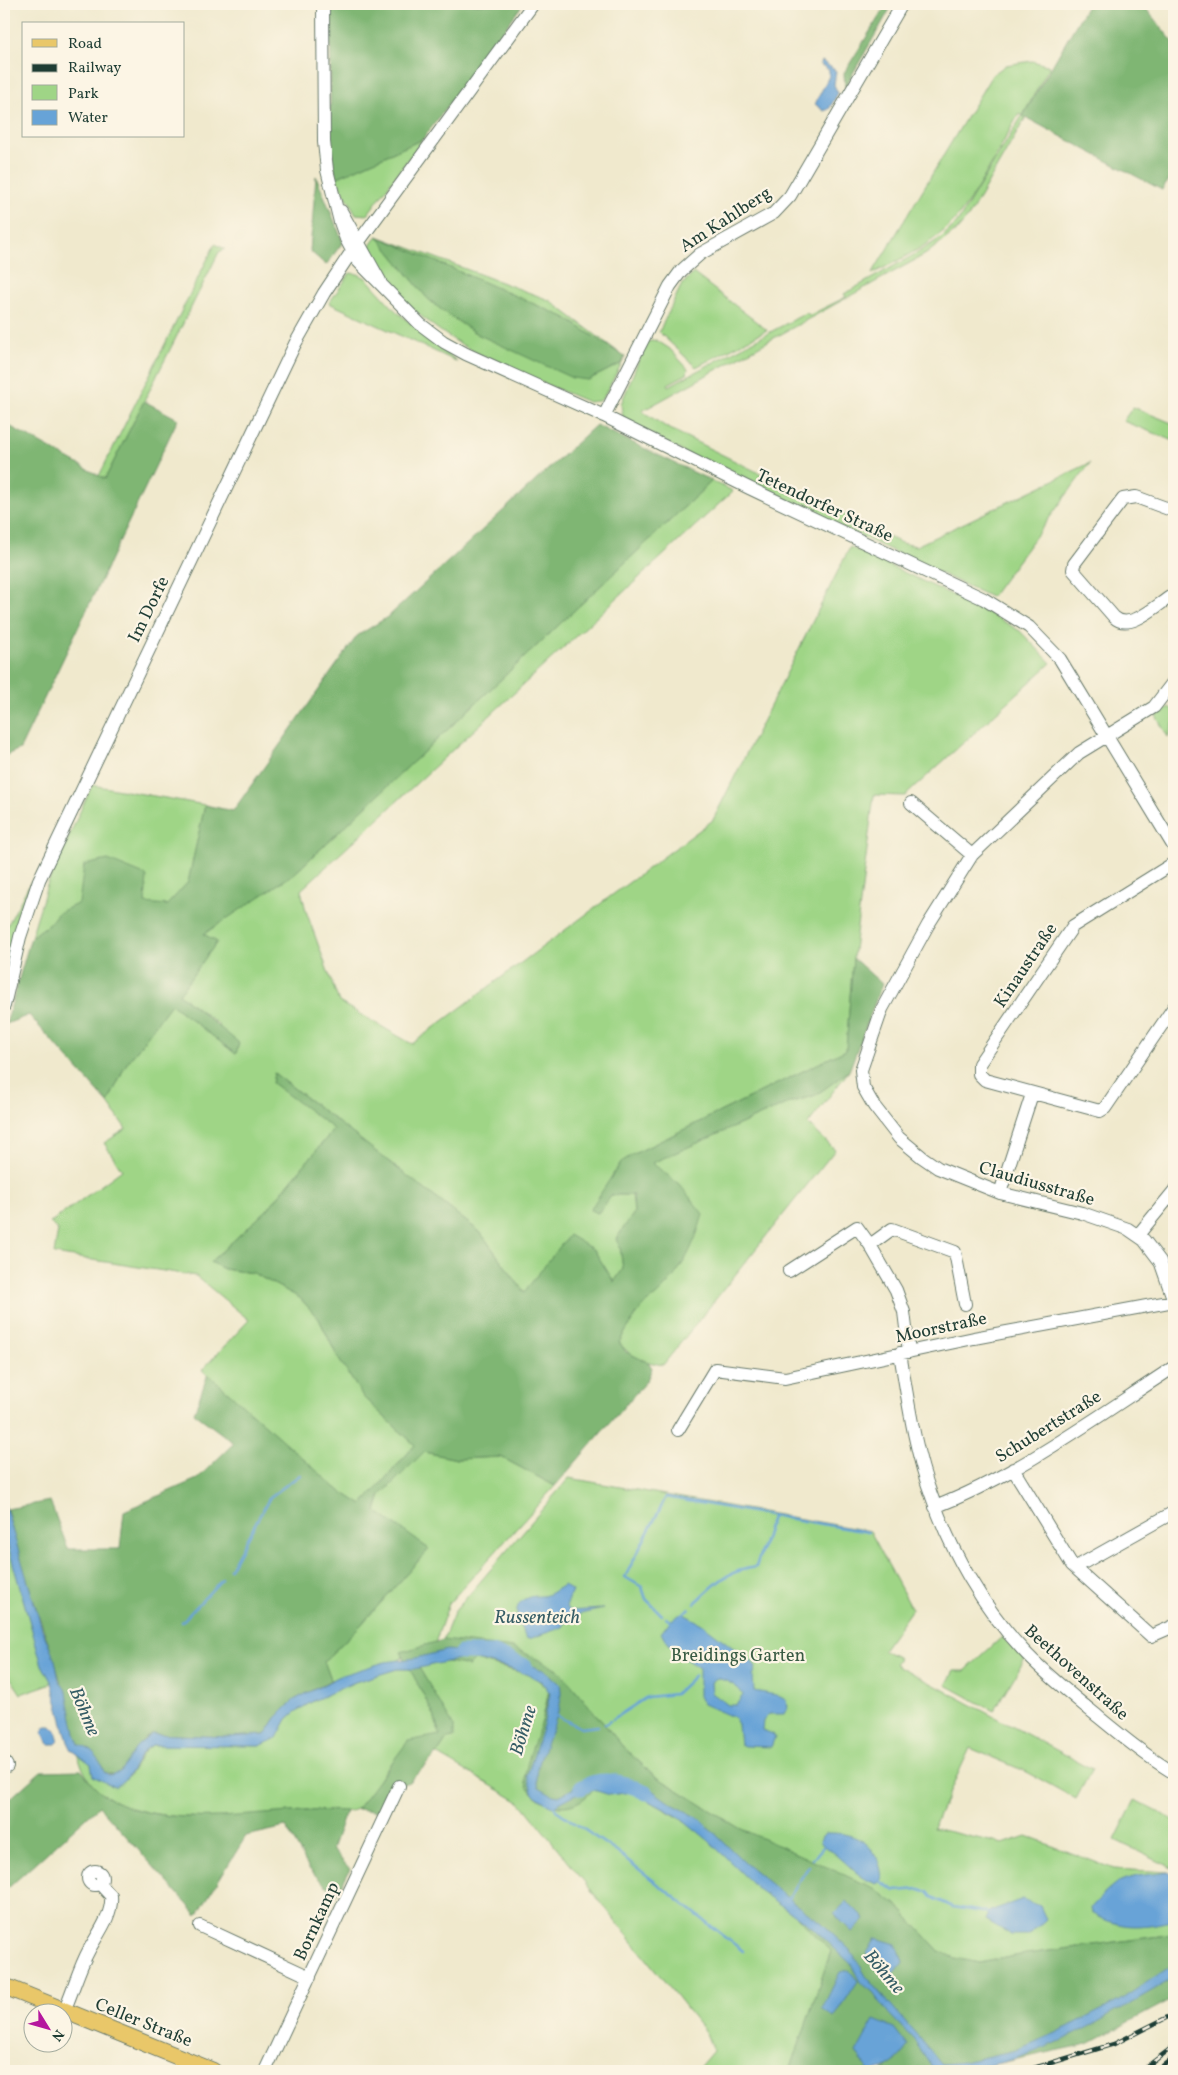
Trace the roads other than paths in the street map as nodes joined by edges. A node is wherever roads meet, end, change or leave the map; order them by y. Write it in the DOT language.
graph roads {
  1 [pos="323,4"];
  2 [pos="533,4"];
  3 [pos="902,4"];
  4 [pos="338,207"];
  5 [pos="348,219"];
  6 [pos="372,222"];
  7 [pos="355,247"];
  8 [pos="340,268"];
  9 [pos="367,271"];
  10 [pos="380,282"];
  11 [pos="604,416"];
  12 [pos="1174,511"];
  13 [pos="1174,599"];
  14 [pos="1174,681"];
  15 [pos="1108,736"];
  16 [pos="911,803"];
  17 [pos="1174,847"];
  18 [pos="972,855"];
  19 [pos="1174,863"];
  20 [pos="4,1006"];
  21 [pos="1174,1007"];
  22 [pos="1032,1094"];
  23 [pos="1174,1191"];
  24 [pos="1000,1193"];
  25 [pos="1138,1235"];
  26 [pos="870,1245"];
  27 [pos="789,1271"];
  28 [pos="1174,1301"];
  29 [pos="965,1304"];
  30 [pos="904,1353"];
  31 [pos="1174,1368"];
  32 [pos="678,1430"];
  33 [pos="1013,1469"];
  34 [pos="935,1507"];
  35 [pos="1174,1512"];
  36 [pos="1076,1567"];
  37 [pos="1174,1626"];
  38 [pos="1174,1773"];
  39 [pos="399,1786"];
  40 [pos="100,1884"];
  41 [pos="200,1926"];
  42 [pos="310,1977"];
  43 [pos="4,1986"];
  44 [pos="42,2002"];
  45 [pos="68,2002"];
  46 [pos="72,2014"];
  47 [pos="213,2071"];
  48 [pos="265,2071"];
  1 -- 4 [label="street"];
  2 -- 6 [label="street, Im Dorfe"];
  3 -- 11 [label="street, Am Kahlberg"];
  4 -- 5 [label="street"];
  4 -- 7 [label="street"];
  5 -- 6 [label="street"];
  5 -- 7 [label="street"];
  6 -- 7 [label="street, Im Dorfe"];
  7 -- 8 [label="street, Im Dorfe"];
  7 -- 9 [label="street, Tetendorfer Straße"];
  7 -- 10 [label="street, Tetendorfer Straße"];
  8 -- 9 [label="street"];
  8 -- 20 [label="street, Im Dorfe"];
  9 -- 10 [label="street, Tetendorfer Straße"];
  10 -- 11 [label="street, Tetendorfer Straße"];
  11 -- 15 [label="street, Tetendorfer Straße"];
  12 -- 13 [label="street"];
  14 -- 15 [label="street, Claudiusstraße"];
  15 -- 17 [label="street, Tetendorfer Straße"];
  15 -- 18 [label="street, Claudiusstraße"];
  16 -- 18 [label="street"];
  18 -- 24 [label="street, Claudiusstraße"];
  19 -- 22 [label="street, Kinaustraße"];
  21 -- 22 [label="street"];
  22 -- 24 [label="street"];
  23 -- 25 [label="street"];
  24 -- 25 [label="street, Claudiusstraße"];
  25 -- 28 [label="street, Claudiusstraße"];
  26 -- 27 [label="street, Beethovenstraße"];
  26 -- 29 [label="street"];
  26 -- 30 [label="street, Beethovenstraße"];
  28 -- 30 [label="street, Moorstraße"];
  30 -- 32 [label="street, Moorstraße"];
  30 -- 34 [label="street, Beethovenstraße"];
  31 -- 33 [label="street, Schubertstraße"];
  33 -- 34 [label="street, Schubertstraße"];
  33 -- 36 [label="street"];
  34 -- 38 [label="street, Beethovenstraße"];
  35 -- 36 [label="street"];
  36 -- 37 [label="street"];
  39 -- 42 [label="street, Bornkamp"];
  40 -- 45 [label="street"];
  41 -- 42 [label="street"];
  42 -- 48 [label="street, Bornkamp"];
  43 -- 44 [label="main road, Celler Straße"];
  46 -- 47 [label="main road, Celler Straße"];
}
